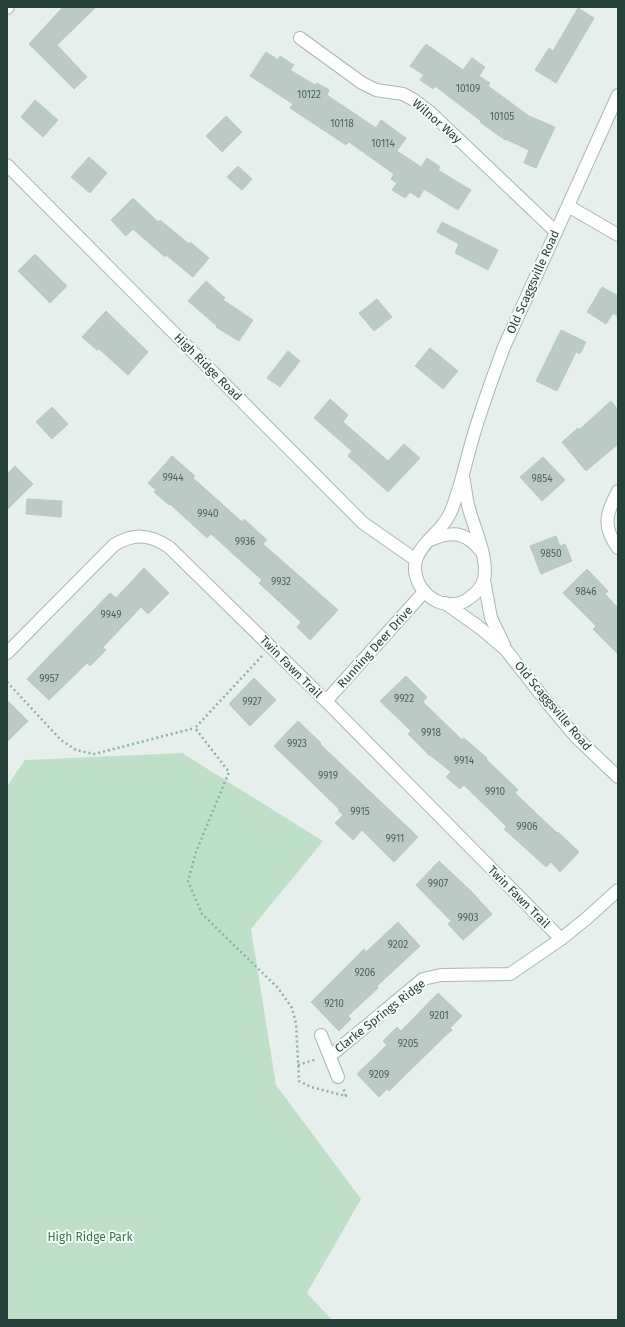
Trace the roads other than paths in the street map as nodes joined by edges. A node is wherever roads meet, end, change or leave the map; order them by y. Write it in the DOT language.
graph roads {
  1 [pos="300,38"];
  2 [pos="618,95"];
  3 [pos="7,165"];
  4 [pos="568,206"];
  5 [pos="556,232"];
  6 [pos="618,235"];
  7 [pos="463,476"];
  8 [pos="618,491"];
  9 [pos="429,541"];
  10 [pos="618,548"];
  11 [pos="482,553"];
  12 [pos="416,560"];
  13 [pos="484,580"];
  14 [pos="424,592"];
  15 [pos="445,603"];
  16 [pos="506,650"];
  17 [pos="7,653"];
  18 [pos="326,701"];
  19 [pos="618,777"];
  20 [pos="618,890"];
  21 [pos="561,940"];
  22 [pos="321,1035"];
  23 [pos="330,1056"];
  24 [pos="338,1077"];
  1 -- 5 [label="street, Wilnor Way"];
  2 -- 4 [label="street, Old Scaggsville Road"];
  3 -- 12 [label="street, High Ridge Road"];
  4 -- 5 [label="street, Old Scaggsville Road"];
  4 -- 6 [label="street"];
  5 -- 7 [label="street, Old Scaggsville Road"];
  7 -- 9 [label="street, Old Scaggsville Road"];
  7 -- 11 [label="street, Old Scaggsville Road"];
  8 -- 10 [label="street"];
  9 -- 11 [label="street"];
  9 -- 12 [label="street"];
  11 -- 13 [label="street"];
  12 -- 14 [label="street"];
  13 -- 15 [label="street"];
  13 -- 16 [label="street, Old Scaggsville Road"];
  14 -- 15 [label="street"];
  14 -- 18 [label="street, Running Deer Drive"];
  15 -- 16 [label="street, Old Scaggsville Road"];
  16 -- 19 [label="street, Old Scaggsville Road"];
  17 -- 18 [label="street, Twin Fawn Trail"];
  18 -- 21 [label="street, Twin Fawn Trail"];
  20 -- 21 [label="street, Clarke Springs Ridge"];
  21 -- 23 [label="street, Clarke Springs Ridge"];
  22 -- 23 [label="street"];
  23 -- 24 [label="street"];
}
